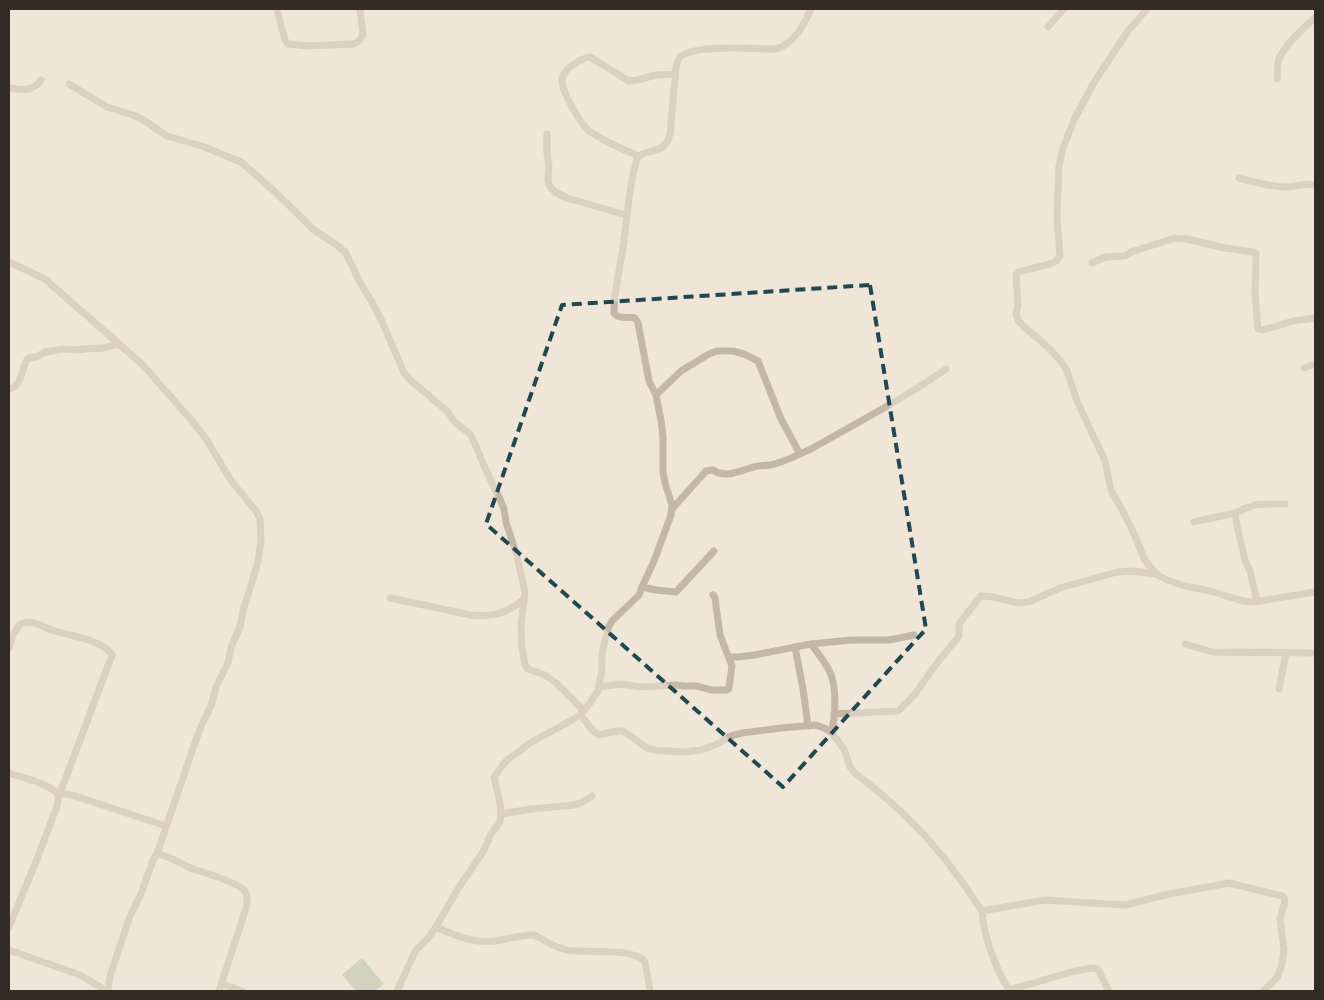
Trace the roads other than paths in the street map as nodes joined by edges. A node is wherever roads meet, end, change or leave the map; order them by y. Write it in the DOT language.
graph roads {
  1 [pos="277,9"];
  2 [pos="360,9"];
  3 [pos="811,9"];
  4 [pos="1064,9"];
  5 [pos="1147,9"];
  6 [pos="1315,18"];
  7 [pos="1048,27"];
  8 [pos="676,74"];
  9 [pos="1277,79"];
  10 [pos="41,80"];
  11 [pos="69,84"];
  12 [pos="9,88"];
  13 [pos="547,134"];
  14 [pos="638,156"];
  15 [pos="1239,178"];
  16 [pos="1315,186"];
  17 [pos="626,215"];
  18 [pos="9,262"];
  19 [pos="1092,263"];
  20 [pos="1315,318"];
  21 [pos="118,344"];
  22 [pos="1315,364"];
  23 [pos="1304,368"];
  24 [pos="946,369"];
  25 [pos="9,389"];
  26 [pos="656,395"];
  27 [pos="800,454"];
  28 [pos="1285,504"];
  29 [pos="672,509"];
  30 [pos="1235,513"];
  31 [pos="1194,522"];
  32 [pos="714,551"];
  33 [pos="1156,574"];
  34 [pos="642,587"];
  35 [pos="1315,592"];
  36 [pos="713,595"];
  37 [pos="390,598"];
  38 [pos="524,599"];
  39 [pos="1257,601"];
  40 [pos="914,635"];
  41 [pos="811,644"];
  42 [pos="1185,644"];
  43 [pos="795,647"];
  44 [pos="9,648"];
  45 [pos="1286,653"];
  46 [pos="1315,653"];
  47 [pos="730,656"];
  48 [pos="599,687"];
  49 [pos="1279,689"];
  50 [pos="582,713"];
  51 [pos="834,714"];
  52 [pos="808,726"];
  53 [pos="831,732"];
  54 [pos="9,774"];
  55 [pos="60,795"];
  56 [pos="592,796"];
  57 [pos="501,814"];
  58 [pos="166,826"];
  59 [pos="157,854"];
  60 [pos="982,911"];
  61 [pos="9,927"];
  62 [pos="436,927"];
  63 [pos="9,950"];
  64 [pos="220,988"];
  65 [pos="107,991"];
  66 [pos="242,991"];
  67 [pos="396,991"];
  68 [pos="650,991"];
  69 [pos="1108,991"];
  70 [pos="1263,991"];
  1 -- 2 [label="street"];
  3 -- 8 [label="street"];
  4 -- 7 [label="street"];
  5 -- 33 [label="street"];
  6 -- 9 [label="street"];
  8 -- 14 [label="street"];
  8 -- 14 [label="street"];
  10 -- 12 [label="street"];
  11 -- 38 [label="street"];
  13 -- 17 [label="street"];
  14 -- 17 [label="street"];
  15 -- 16 [label="street"];
  17 -- 26 [label="street"];
  18 -- 21 [label="street"];
  19 -- 20 [label="street"];
  21 -- 25 [label="street"];
  21 -- 58 [label="street"];
  22 -- 23 [label="street"];
  24 -- 27 [label="street"];
  26 -- 27 [label="street"];
  26 -- 29 [label="street"];
  27 -- 29 [label="street"];
  28 -- 30 [label="street"];
  29 -- 34 [label="street"];
  30 -- 31 [label="street"];
  30 -- 39 [label="street"];
  32 -- 34 [label="street"];
  33 -- 39 [label="street"];
  33 -- 51 [label="street"];
  34 -- 48 [label="street"];
  35 -- 39 [label="street"];
  36 -- 47 [label="street"];
  37 -- 38 [label="street"];
  38 -- 50 [label="street"];
  40 -- 41 [label="street"];
  41 -- 43 [label="street"];
  41 -- 51 [label="street"];
  42 -- 45 [label="street"];
  43 -- 47 [label="street"];
  43 -- 52 [label="street"];
  44 -- 55 [label="street"];
  45 -- 46 [label="street"];
  45 -- 49 [label="street"];
  47 -- 48 [label="street"];
  48 -- 50 [label="street"];
  50 -- 52 [label="street"];
  50 -- 57 [label="street"];
  51 -- 53 [label="street"];
  52 -- 53 [label="street"];
  53 -- 60 [label="street"];
  54 -- 55 [label="street"];
  55 -- 58 [label="street"];
  55 -- 61 [label="street"];
  56 -- 57 [label="street"];
  57 -- 62 [label="street"];
  58 -- 59 [label="street"];
  59 -- 64 [label="street"];
  59 -- 65 [label="street"];
  60 -- 69 [label="street"];
  60 -- 70 [label="street"];
  62 -- 67 [label="street"];
  62 -- 68 [label="street"];
  63 -- 65 [label="street"];
  64 -- 66 [label="street"];
}
